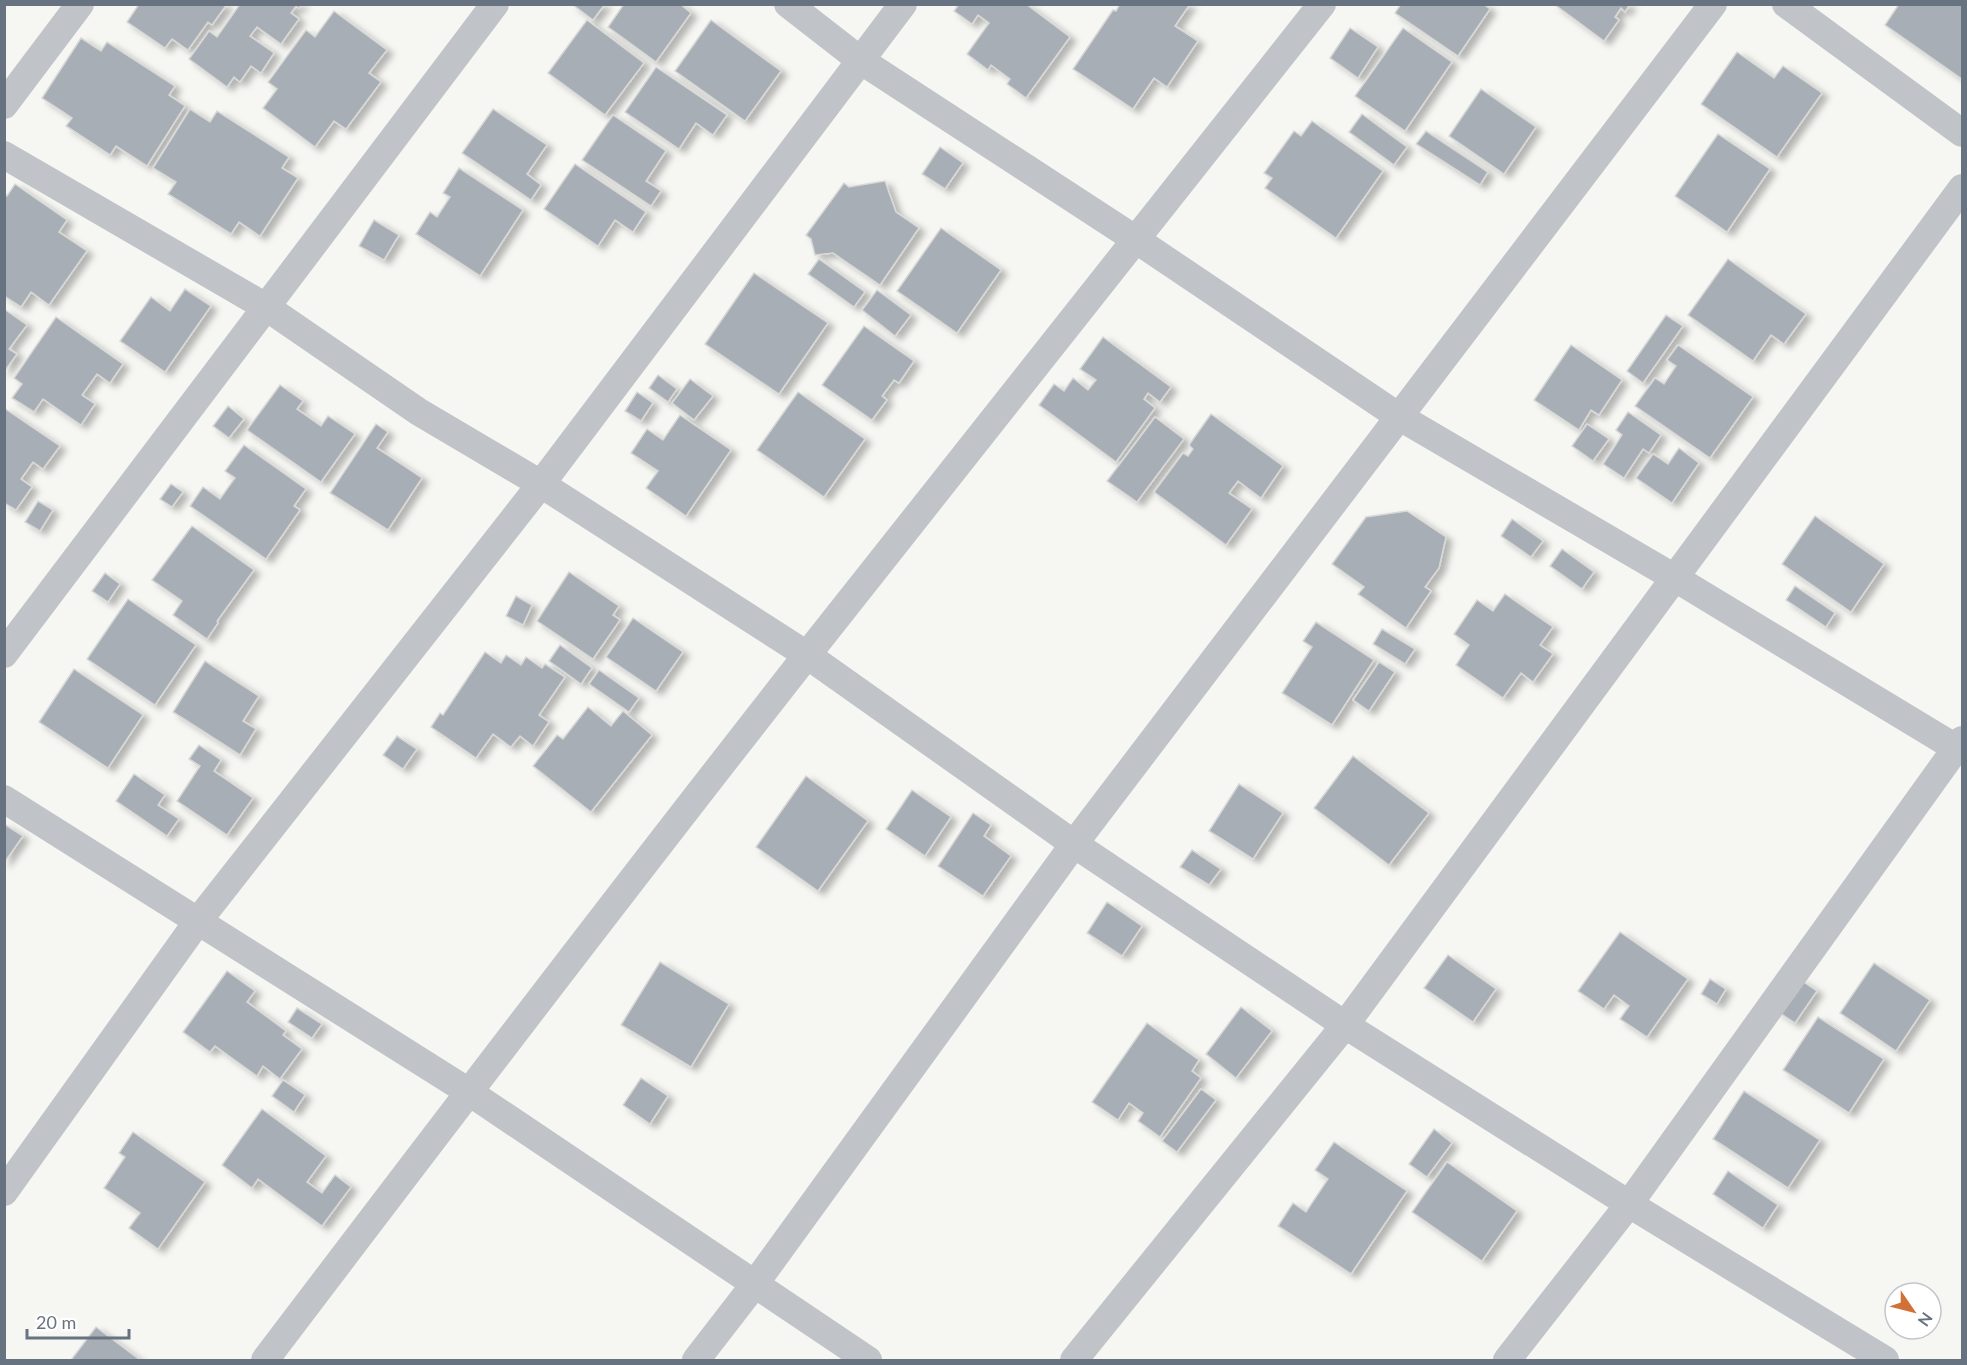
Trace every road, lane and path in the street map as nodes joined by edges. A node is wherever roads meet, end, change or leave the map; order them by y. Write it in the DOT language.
graph roads {
  1 [pos="80,4"];
  2 [pos="495,4"];
  3 [pos="788,4"];
  4 [pos="903,4"];
  5 [pos="1322,4"];
  6 [pos="1713,4"];
  7 [pos="1786,4"];
  8 [pos="860,60"];
  9 [pos="4,105"];
  10 [pos="1962,133"];
  11 [pos="4,155"];
  12 [pos="1962,188"];
  13 [pos="1138,241"];
  14 [pos="266,307"];
  15 [pos="1398,416"];
  16 [pos="541,483"];
  17 [pos="1675,578"];
  18 [pos="4,654"];
  19 [pos="807,655"];
  20 [pos="1959,744"];
  21 [pos="4,799"];
  22 [pos="1074,844"];
  23 [pos="198,921"];
  24 [pos="1345,1025"];
  25 [pos="469,1092"];
  26 [pos="4,1192"];
  27 [pos="1629,1204"];
  28 [pos="754,1285"];
  29 [pos="265,1360"];
  30 [pos="696,1360"];
  31 [pos="868,1360"];
  32 [pos="1074,1360"];
  33 [pos="1507,1360"];
  34 [pos="1885,1360"];
  1 -- 9 [label="street"];
  2 -- 14 [label="street"];
  3 -- 8 [label="street"];
  4 -- 8 [label="street"];
  5 -- 13 [label="street"];
  6 -- 15 [label="street"];
  7 -- 10 [label="street"];
  8 -- 13 [label="street"];
  8 -- 16 [label="street"];
  11 -- 14 [label="street"];
  12 -- 17 [label="street"];
  13 -- 15 [label="street"];
  13 -- 19 [label="street"];
  14 -- 16 [label="street"];
  14 -- 18 [label="street"];
  15 -- 17 [label="street"];
  15 -- 22 [label="street"];
  16 -- 19 [label="street"];
  16 -- 23 [label="street"];
  17 -- 20 [label="street"];
  17 -- 24 [label="street"];
  19 -- 22 [label="street"];
  19 -- 25 [label="street"];
  20 -- 27 [label="street"];
  21 -- 23 [label="street"];
  22 -- 24 [label="street"];
  22 -- 28 [label="street"];
  23 -- 25 [label="street"];
  23 -- 26 [label="street"];
  24 -- 27 [label="street"];
  24 -- 32 [label="street"];
  25 -- 28 [label="street"];
  25 -- 29 [label="street"];
  27 -- 33 [label="street"];
  27 -- 34 [label="street"];
  28 -- 30 [label="street"];
  28 -- 31 [label="street"];
}
